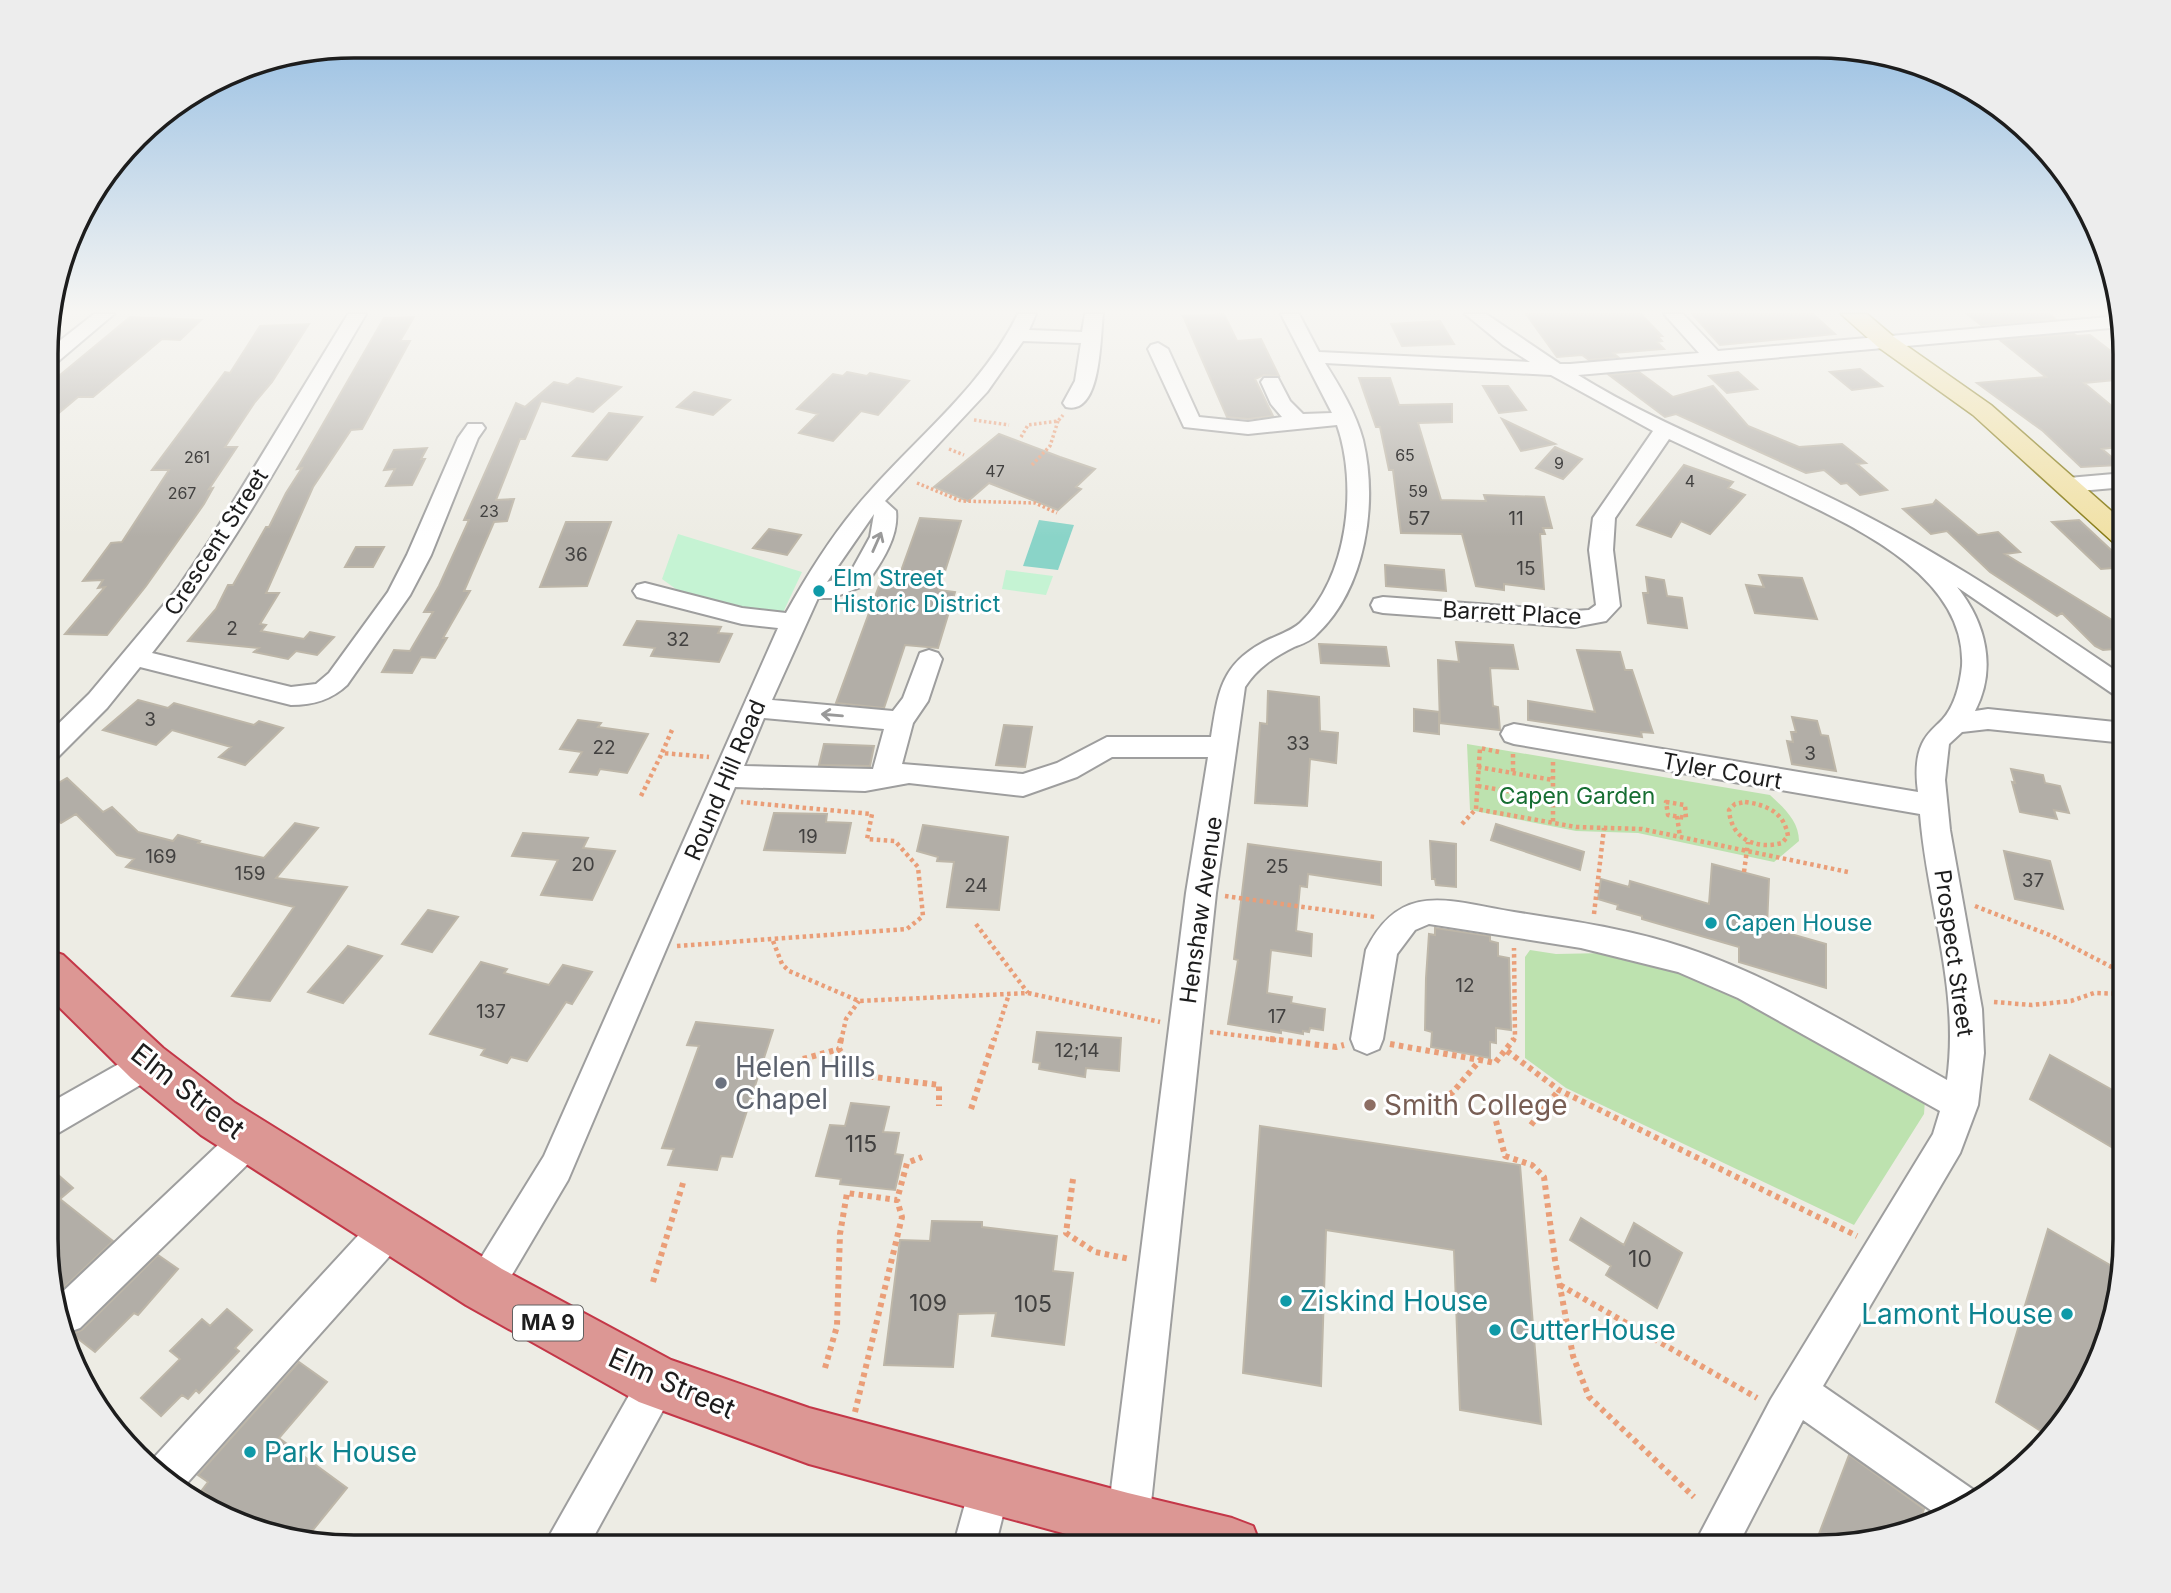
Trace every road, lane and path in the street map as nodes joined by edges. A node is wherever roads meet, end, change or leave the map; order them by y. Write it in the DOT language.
graph roads {
  1 [pos="312,388"];
  2 [pos="978,388"];
  3 [pos="1082,388"];
  4 [pos="1176,388"];
  5 [pos="1274,388"];
  6 [pos="1328,388"];
  7 [pos="1589,388"];
  8 [pos="1952,388"];
  9 [pos="1073,403"];
  10 [pos="1344,418"];
  11 [pos="972,419"];
  12 [pos="1058,421"];
  13 [pos="1298,421"];
  14 [pos="1009,425"];
  15 [pos="474,428"];
  16 [pos="1665,429"];
  17 [pos="1021,437"];
  18 [pos="1032,465"];
  19 [pos="2113,481"];
  20 [pos="915,482"];
  21 [pos="2068,485"];
  22 [pos="1057,513"];
  23 [pos="2113,526"];
  24 [pos="1898,545"];
  25 [pos="645,591"];
  26 [pos="1383,605"];
  27 [pos="794,622"];
  28 [pos="134,657"];
  29 [pos="929,659"];
  30 [pos="2113,682"];
  31 [pos="756,708"];
  32 [pos="900,721"];
  33 [pos="1954,723"];
  34 [pos="672,730"];
  35 [pos="2113,732"];
  36 [pos="58,740"];
  37 [pos="1224,747"];
  38 [pos="1518,748"];
  39 [pos="662,753"];
  40 [pos="1540,759"];
  41 [pos="1553,761"];
  42 [pos="1566,763"];
  43 [pos="1478,767"];
  44 [pos="1513,773"];
  45 [pos="726,778"];
  46 [pos="884,779"];
  47 [pos="1553,780"];
  48 [pos="1478,785"];
  49 [pos="641,796"];
  50 [pos="1740,796"];
  51 [pos="1553,799"];
  52 [pos="1745,802"];
  53 [pos="1931,805"];
  54 [pos="1476,809"];
  55 [pos="1677,816"];
  56 [pos="1553,823"];
  57 [pos="1462,824"];
  58 [pos="1604,828"];
  59 [pos="1680,837"];
  60 [pos="1748,842"];
  61 [pos="1745,852"];
  62 [pos="1744,872"];
  63 [pos="1848,872"];
  64 [pos="1223,895"];
  65 [pos="1971,905"];
  66 [pos="1404,921"];
  67 [pos="975,924"];
  68 [pos="1514,925"];
  69 [pos="1591,937"];
  70 [pos="773,941"];
  71 [pos="677,946"];
  72 [pos="2113,968"];
  73 [pos="58,978"];
  74 [pos="1028,993"];
  75 [pos="1009,994"];
  76 [pos="2113,994"];
  77 [pos="859,1001"];
  78 [pos="1994,1003"];
  79 [pos="1186,1028"];
  80 [pos="1367,1039"];
  81 [pos="839,1049"];
  82 [pos="1507,1051"];
  83 [pos="803,1059"];
  84 [pos="1480,1060"];
  85 [pos="148,1063"];
  86 [pos="1559,1090"];
  87 [pos="1434,1104"];
  88 [pos="1961,1105"];
  89 [pos="939,1106"];
  90 [pos="971,1109"];
  91 [pos="58,1117"];
  92 [pos="1496,1121"];
  93 [pos="1531,1125"];
  94 [pos="249,1139"];
  95 [pos="922,1157"];
  96 [pos="1073,1179"];
  97 [pos="683,1183"];
  98 [pos="897,1200"];
  99 [pos="390,1228"];
  100 [pos="1858,1237"];
  101 [pos="1158,1262"];
  102 [pos="653,1282"];
  103 [pos="1559,1284"];
  104 [pos="484,1287"];
  105 [pos="67,1311"];
  106 [pos="825,1368"];
  107 [pos="658,1383"];
  108 [pos="1798,1392"];
  109 [pos="1757,1398"];
  110 [pos="848,1447"];
  111 [pos="170,1471"];
  112 [pos="990,1483"];
  113 [pos="1694,1496"];
  114 [pos="1954,1502"];
  115 [pos="1128,1522"];
  116 [pos="571,1535"];
  117 [pos="977,1535"];
  118 [pos="1182,1535"];
  119 [pos="1720,1535"];
  1 -- 28 [label="street, Crescent Street"];
  2 -- 27 [label="street, Round Hill Road"];
  3 -- 9 [label="street"];
  4 -- 13 [label="street"];
  5 -- 13 [label="street"];
  6 -- 10 [label="street, Henshaw Avenue"];
  7 -- 16 [label="street, Prospect Street"];
  8 -- 21 [label="main road"];
  9 -- 12 [label="path"];
  10 -- 13 [label="street"];
  10 -- 37 [label="street, Henshaw Avenue"];
  11 -- 14 [label="path"];
  12 -- 17 [label="path"];
  12 -- 18 [label="path"];
  15 -- 28 [label="street"];
  16 -- 24 [label="street, Prospect Street"];
  16 -- 26 [label="street, Barrett Place"];
  19 -- 21 [label="street"];
  20 -- 22 [label="path"];
  21 -- 23 [label="main road"];
  24 -- 30 [label="street, Prospect Street"];
  24 -- 33 [label="street, Prospect Street"];
  25 -- 27 [label="street"];
  27 -- 31 [label="street, Round Hill Road"];
  28 -- 36 [label="street, Crescent Street"];
  29 -- 32 [label="street"];
  32 -- 31 [label="street, one-way"];
  31 -- 45 [label="street, Round Hill Road"];
  32 -- 46 [label="street"];
  33 -- 35 [label="street"];
  33 -- 53 [label="street, Prospect Street"];
  34 -- 39 [label="path"];
  37 -- 46 [label="street"];
  37 -- 79 [label="street, Henshaw Avenue"];
  38 -- 43 [label="path"];
  38 -- 44 [label="path"];
  38 -- 53 [label="street, Tyler Court"];
  39 -- 45 [label="path"];
  39 -- 49 [label="path"];
  40 -- 41 [label="path"];
  41 -- 42 [label="path"];
  41 -- 47 [label="path"];
  43 -- 44 [label="path"];
  43 -- 48 [label="path"];
  44 -- 47 [label="path"];
  45 -- 46 [label="street"];
  45 -- 70 [label="path"];
  45 -- 104 [label="street, Round Hill Road"];
  47 -- 51 [label="path"];
  48 -- 51 [label="path"];
  48 -- 54 [label="path"];
  50 -- 52 [label="path"];
  51 -- 56 [label="path"];
  52 -- 60 [label="path"];
  52 -- 60 [label="path"];
  53 -- 88 [label="street, Prospect Street"];
  54 -- 56 [label="path"];
  54 -- 57 [label="path"];
  55 -- 55 [label="path"];
  55 -- 59 [label="path"];
  56 -- 58 [label="path"];
  58 -- 59 [label="path"];
  58 -- 69 [label="path"];
  59 -- 61 [label="path"];
  60 -- 61 [label="path"];
  61 -- 62 [label="path"];
  61 -- 63 [label="path"];
  64 -- 66 [label="path"];
  65 -- 72 [label="path"];
  66 -- 68 [label="street"];
  66 -- 80 [label="street"];
  67 -- 74 [label="path"];
  68 -- 69 [label="street"];
  68 -- 82 [label="path"];
  69 -- 88 [label="street"];
  70 -- 71 [label="path"];
  70 -- 77 [label="path"];
  73 -- 85 [label="highway, Elm Street / MA 9"];
  74 -- 75 [label="path"];
  74 -- 79 [label="path"];
  75 -- 77 [label="path"];
  75 -- 90 [label="path"];
  76 -- 78 [label="path"];
  77 -- 81 [label="path"];
  79 -- 80 [label="path"];
  79 -- 101 [label="street, Henshaw Avenue"];
  80 -- 84 [label="path"];
  81 -- 83 [label="path"];
  81 -- 89 [label="path"];
  82 -- 84 [label="path"];
  82 -- 86 [label="path"];
  84 -- 87 [label="path"];
  85 -- 91 [label="street"];
  85 -- 94 [label="highway, Elm Street / MA 9"];
  86 -- 93 [label="path"];
  86 -- 100 [label="path"];
  88 -- 108 [label="street, Prospect Street"];
  92 -- 103 [label="path"];
  94 -- 99 [label="highway, Elm Street / MA 9"];
  94 -- 105 [label="street"];
  95 -- 98 [label="path"];
  96 -- 101 [label="path"];
  97 -- 102 [label="path"];
  98 -- 106 [label="path"];
  98 -- 110 [label="path"];
  99 -- 104 [label="highway, Elm Street / MA 9"];
  99 -- 111 [label="street"];
  101 -- 115 [label="street, Henshaw Avenue"];
  103 -- 109 [label="path"];
  103 -- 113 [label="path"];
  104 -- 107 [label="highway, Elm Street / MA 9"];
  107 -- 110 [label="highway, Elm Street / MA 9"];
  107 -- 116 [label="street"];
  108 -- 114 [label="street"];
  108 -- 119 [label="street, Prospect Street"];
  110 -- 112 [label="highway, Elm Street / MA 9"];
  112 -- 115 [label="highway, Elm Street / MA 9"];
  112 -- 117 [label="street"];
  115 -- 118 [label="highway, Elm Street / MA 9"];
}
